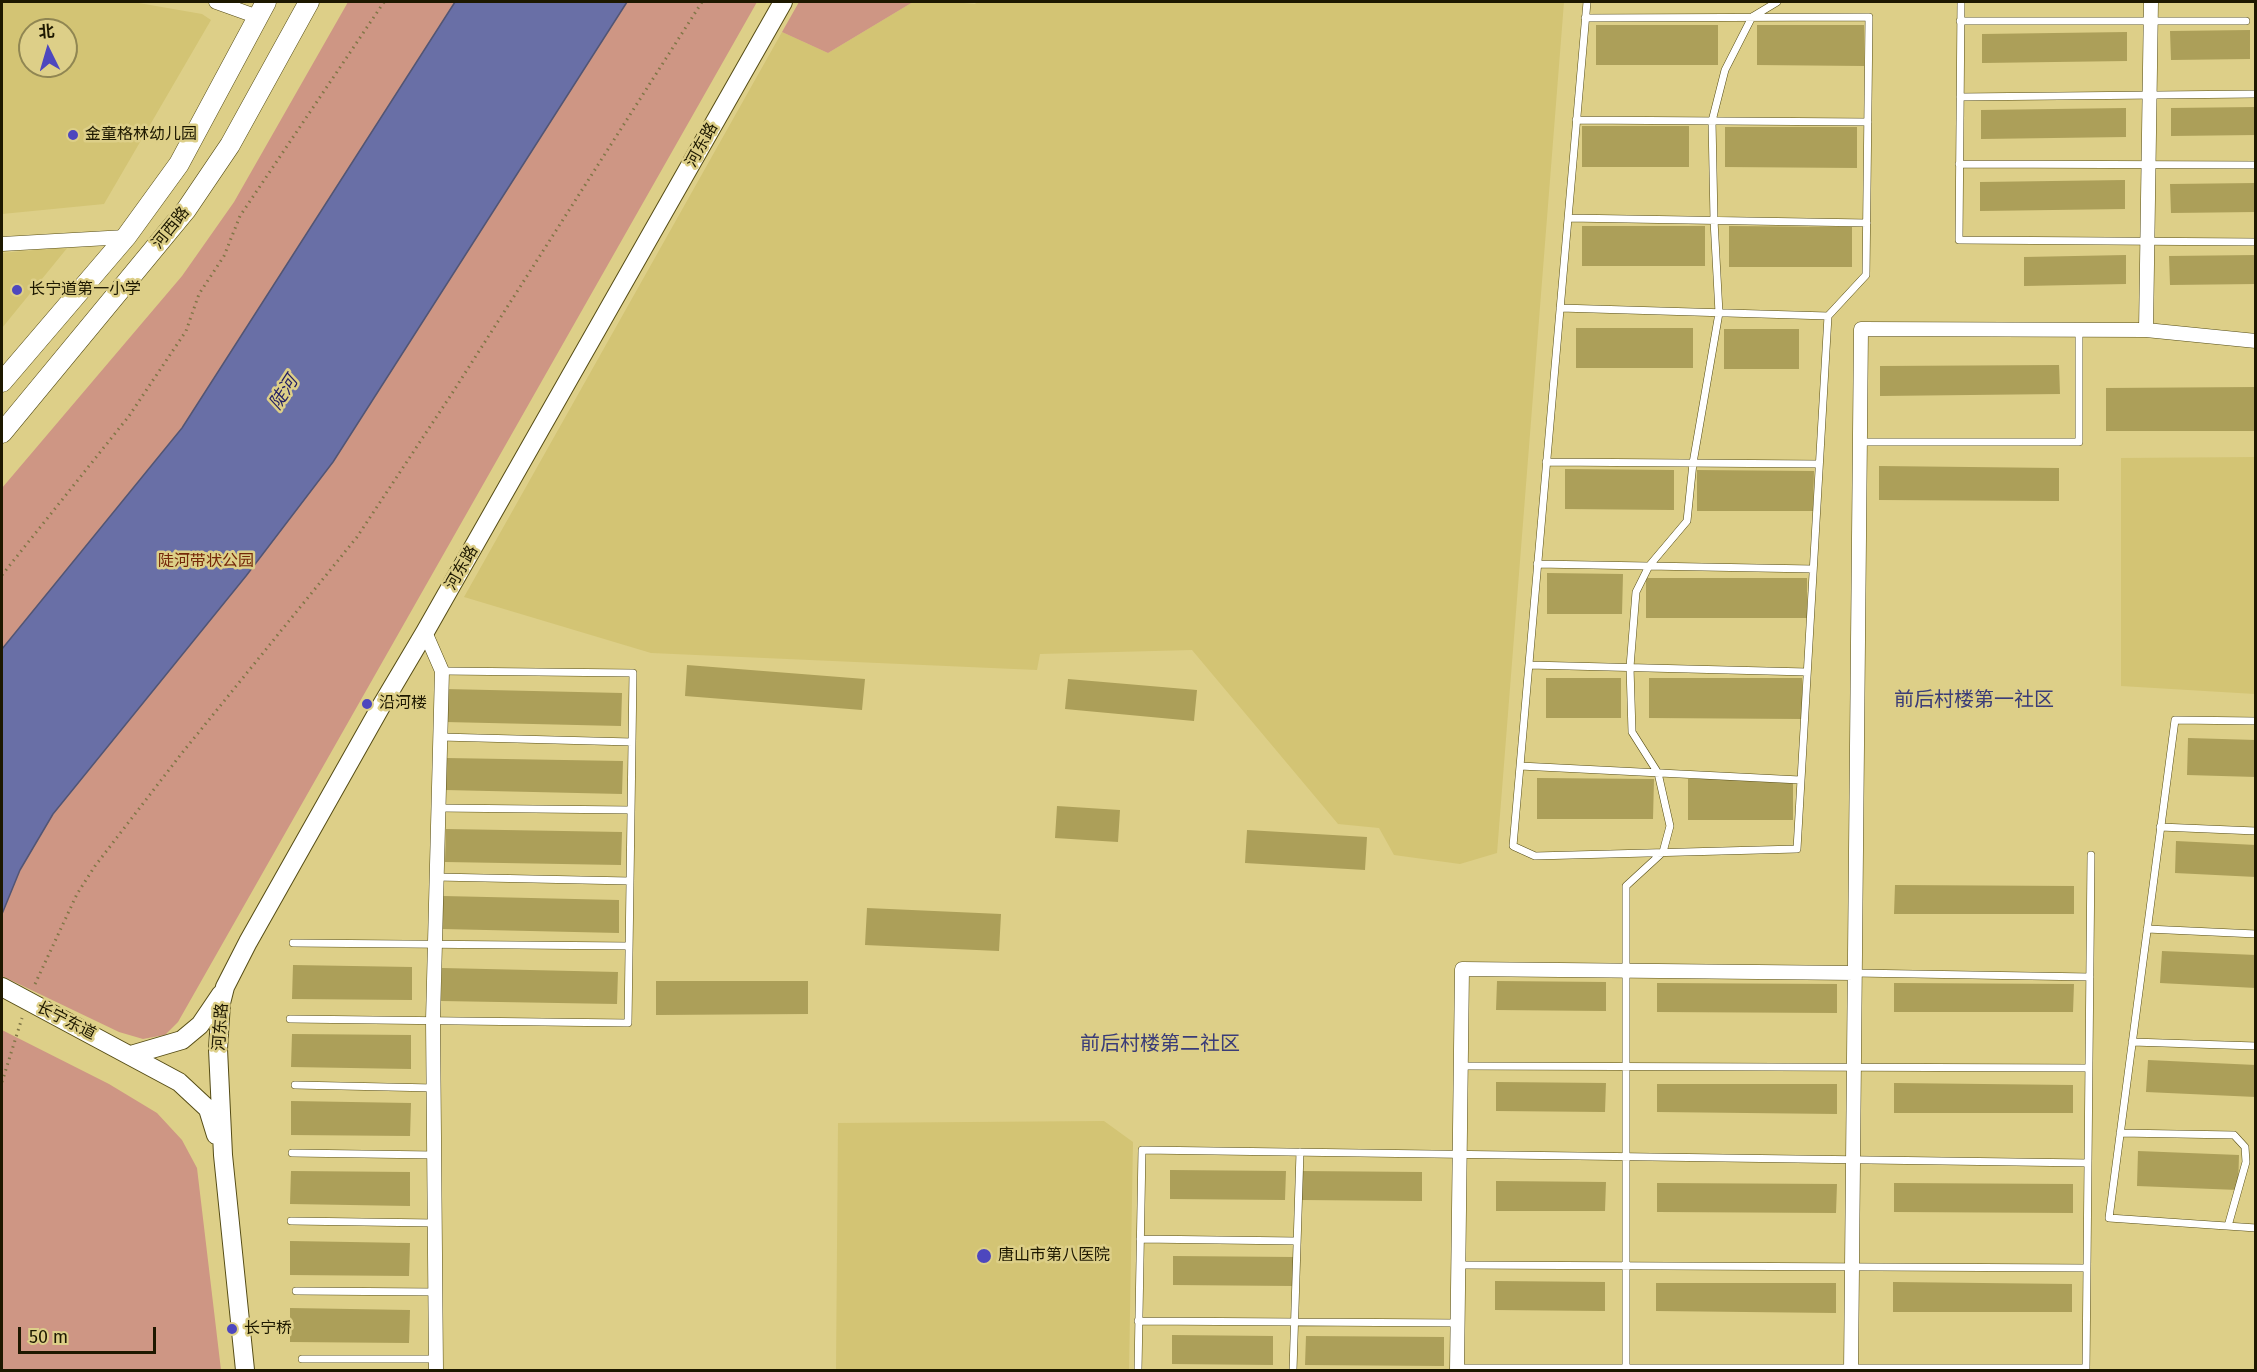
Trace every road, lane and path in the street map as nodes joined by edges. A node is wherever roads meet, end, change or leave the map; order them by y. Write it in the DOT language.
graph roads {
  1 [pos="216,2"];
  2 [pos="309,2"];
  3 [pos="384,2"];
  4 [pos="702,2"];
  5 [pos="783,2"];
  6 [pos="1587,2"];
  7 [pos="1777,2"];
  8 [pos="1960,2"];
  9 [pos="2151,2"];
  10 [pos="262,9"];
  11 [pos="1752,17"];
  12 [pos="1585,18"];
  13 [pos="1960,21"];
  14 [pos="2151,21"];
  15 [pos="2246,21"];
  16 [pos="2256,94"];
  17 [pos="2150,95"];
  18 [pos="1960,97"];
  19 [pos="1576,120"];
  20 [pos="1712,121"];
  21 [pos="1868,122"];
  22 [pos="1959,164"];
  23 [pos="2149,165"];
  24 [pos="2256,165"];
  25 [pos="1568,218"];
  26 [pos="1714,220"];
  27 [pos="1867,223"];
  28 [pos="126,237"];
  29 [pos="2147,241"];
  30 [pos="2256,242"];
  31 [pos="2,244"];
  32 [pos="1560,308"];
  33 [pos="1719,313"];
  34 [pos="1828,316"];
  35 [pos="2079,330"];
  36 [pos="2146,330"];
  37 [pos="2256,341"];
  38 [pos="2,382"];
  39 [pos="2,433"];
  40 [pos="1860,442"];
  41 [pos="1546,462"];
  42 [pos="1693,463"];
  43 [pos="1819,464"];
  44 [pos="1537,564"];
  45 [pos="1649,566"];
  46 [pos="1813,568"];
  47 [pos="2,575"];
  48 [pos="425,632"];
  49 [pos="1529,665"];
  50 [pos="1630,667"];
  51 [pos="442,671"];
  52 [pos="1807,672"];
  53 [pos="2256,721"];
  54 [pos="440,737"];
  55 [pos="632,741"];
  56 [pos="1520,766"];
  57 [pos="1658,773"];
  58 [pos="1800,780"];
  59 [pos="438,808"];
  60 [pos="631,810"];
  61 [pos="2160,827"];
  62 [pos="2256,831"];
  63 [pos="1664,852"];
  64 [pos="2091,855"];
  65 [pos="436,877"];
  66 [pos="630,881"];
  67 [pos="2147,929"];
  68 [pos="2256,934"];
  69 [pos="293,943"];
  70 [pos="435,945"];
  71 [pos="629,946"];
  72 [pos="1626,970"];
  73 [pos="1855,973"];
  74 [pos="2090,977"];
  75 [pos="2,987"];
  76 [pos="225,987"];
  77 [pos="27,1001"];
  78 [pos="290,1019"];
  79 [pos="433,1020"];
  80 [pos="2132,1042"];
  81 [pos="2256,1046"];
  82 [pos="131,1055"];
  83 [pos="1461,1066"];
  84 [pos="1626,1067"];
  85 [pos="1854,1067"];
  86 [pos="2089,1068"];
  87 [pos="2,1082"];
  88 [pos="295,1084"];
  89 [pos="434,1088"];
  90 [pos="2120,1133"];
  91 [pos="1300,1152"];
  92 [pos="292,1153"];
  93 [pos="223,1155"];
  94 [pos="434,1155"];
  95 [pos="1460,1155"];
  96 [pos="1626,1157"];
  97 [pos="1853,1160"];
  98 [pos="2088,1163"];
  99 [pos="291,1221"];
  100 [pos="435,1223"];
  101 [pos="2228,1226"];
  102 [pos="2256,1228"];
  103 [pos="1140,1239"];
  104 [pos="1297,1241"];
  105 [pos="1458,1266"];
  106 [pos="1626,1266"];
  107 [pos="1852,1267"];
  108 [pos="2087,1268"];
  109 [pos="296,1291"];
  110 [pos="436,1292"];
  111 [pos="1138,1320"];
  112 [pos="1295,1323"];
  113 [pos="1458,1323"];
  114 [pos="302,1359"];
  115 [pos="436,1365"];
  116 [pos="1457,1369"];
  117 [pos="1626,1369"];
  118 [pos="1851,1369"];
  119 [pos="2086,1369"];
  120 [pos="245,1371"];
  121 [pos="1138,1371"];
  122 [pos="1293,1371"];
  1 -- 10 [label="street"];
  2 -- 39 [label="main road, 河西路"];
  3 -- 47 [label="path"];
  4 -- 77 [label="path"];
  5 -- 48 [label="street, 河东路"];
  6 -- 12 [label="lane"];
  7 -- 11 [label="lane"];
  8 -- 13 [label="lane"];
  9 -- 14 [label="street"];
  10 -- 28 [label="main road, 河西路"];
  11 -- 12 [label="lane"];
  11 -- 20 [label="lane"];
  11 -- 21 [label="lane"];
  12 -- 19 [label="lane"];
  13 -- 14 [label="lane"];
  13 -- 18 [label="lane"];
  14 -- 15 [label="lane"];
  14 -- 17 [label="street"];
  16 -- 17 [label="lane"];
  17 -- 18 [label="lane"];
  17 -- 23 [label="street"];
  18 -- 22 [label="lane"];
  19 -- 20 [label="lane"];
  19 -- 25 [label="lane"];
  20 -- 21 [label="lane"];
  20 -- 26 [label="lane"];
  21 -- 27 [label="lane"];
  22 -- 23 [label="lane"];
  22 -- 29 [label="lane"];
  23 -- 24 [label="lane"];
  23 -- 29 [label="street"];
  25 -- 26 [label="lane"];
  25 -- 32 [label="lane"];
  26 -- 27 [label="lane"];
  26 -- 33 [label="lane"];
  27 -- 34 [label="lane"];
  28 -- 31 [label="street"];
  28 -- 38 [label="main road, 河西路"];
  29 -- 30 [label="lane"];
  29 -- 36 [label="street"];
  32 -- 33 [label="lane"];
  32 -- 41 [label="lane"];
  33 -- 34 [label="lane"];
  33 -- 42 [label="lane"];
  34 -- 43 [label="lane"];
  35 -- 36 [label="street"];
  35 -- 40 [label="lane"];
  35 -- 40 [label="street"];
  36 -- 37 [label="street"];
  40 -- 73 [label="street"];
  41 -- 42 [label="lane"];
  41 -- 44 [label="lane"];
  42 -- 43 [label="lane"];
  42 -- 45 [label="lane"];
  43 -- 46 [label="lane"];
  44 -- 45 [label="lane"];
  44 -- 49 [label="lane"];
  45 -- 46 [label="lane"];
  45 -- 50 [label="lane"];
  46 -- 52 [label="lane"];
  48 -- 51 [label="street"];
  48 -- 76 [label="street, 河东路"];
  49 -- 50 [label="lane"];
  49 -- 56 [label="lane"];
  50 -- 52 [label="lane"];
  50 -- 57 [label="lane"];
  51 -- 54 [label="street"];
  51 -- 55 [label="lane"];
  52 -- 58 [label="lane"];
  53 -- 61 [label="lane"];
  54 -- 55 [label="lane"];
  54 -- 59 [label="street"];
  55 -- 60 [label="lane"];
  56 -- 57 [label="lane"];
  56 -- 63 [label="lane"];
  57 -- 58 [label="lane"];
  57 -- 63 [label="lane"];
  58 -- 63 [label="lane"];
  59 -- 60 [label="lane"];
  59 -- 65 [label="street"];
  60 -- 66 [label="lane"];
  61 -- 62 [label="lane"];
  61 -- 67 [label="lane"];
  63 -- 72 [label="lane"];
  64 -- 74 [label="lane"];
  65 -- 66 [label="lane"];
  65 -- 70 [label="street"];
  66 -- 71 [label="lane"];
  67 -- 68 [label="lane"];
  67 -- 80 [label="lane"];
  69 -- 70 [label="lane"];
  70 -- 71 [label="lane"];
  70 -- 79 [label="street"];
  71 -- 79 [label="lane"];
  72 -- 73 [label="street"];
  72 -- 83 [label="street"];
  72 -- 84 [label="lane"];
  73 -- 74 [label="lane"];
  73 -- 85 [label="street"];
  74 -- 86 [label="lane"];
  75 -- 77 [label="street, 长宁东道"];
  76 -- 82 [label="street"];
  76 -- 93 [label="street, 河东路"];
  77 -- 82 [label="street, 长宁东道"];
  77 -- 87 [label="path"];
  78 -- 79 [label="lane"];
  79 -- 89 [label="street"];
  80 -- 81 [label="lane"];
  80 -- 90 [label="lane"];
  82 -- 93 [label="street, 河东路"];
  83 -- 84 [label="lane"];
  83 -- 95 [label="street"];
  84 -- 85 [label="lane"];
  84 -- 96 [label="lane"];
  85 -- 86 [label="lane"];
  85 -- 97 [label="street"];
  86 -- 98 [label="lane"];
  88 -- 89 [label="lane"];
  89 -- 94 [label="street"];
  90 -- 101 [label="lane"];
  90 -- 101 [label="lane"];
  91 -- 95 [label="lane"];
  91 -- 103 [label="lane"];
  91 -- 104 [label="lane"];
  92 -- 94 [label="lane"];
  93 -- 120 [label="street, 河东路"];
  94 -- 100 [label="street"];
  95 -- 96 [label="lane"];
  95 -- 105 [label="street"];
  96 -- 97 [label="lane"];
  96 -- 106 [label="lane"];
  97 -- 98 [label="lane"];
  97 -- 107 [label="street"];
  98 -- 108 [label="lane"];
  99 -- 100 [label="lane"];
  100 -- 110 [label="street"];
  101 -- 102 [label="lane"];
  103 -- 104 [label="lane"];
  103 -- 111 [label="lane"];
  104 -- 112 [label="lane"];
  105 -- 106 [label="lane"];
  105 -- 113 [label="street"];
  106 -- 107 [label="lane"];
  106 -- 117 [label="lane"];
  107 -- 108 [label="lane"];
  107 -- 118 [label="street"];
  108 -- 119 [label="lane"];
  109 -- 110 [label="lane"];
  110 -- 115 [label="street"];
  111 -- 112 [label="lane"];
  111 -- 121 [label="lane"];
  112 -- 113 [label="lane"];
  112 -- 122 [label="lane"];
  113 -- 116 [label="street"];
  114 -- 115 [label="lane"];
  116 -- 117 [label="lane"];
  117 -- 118 [label="lane"];
  118 -- 119 [label="lane"];
}
